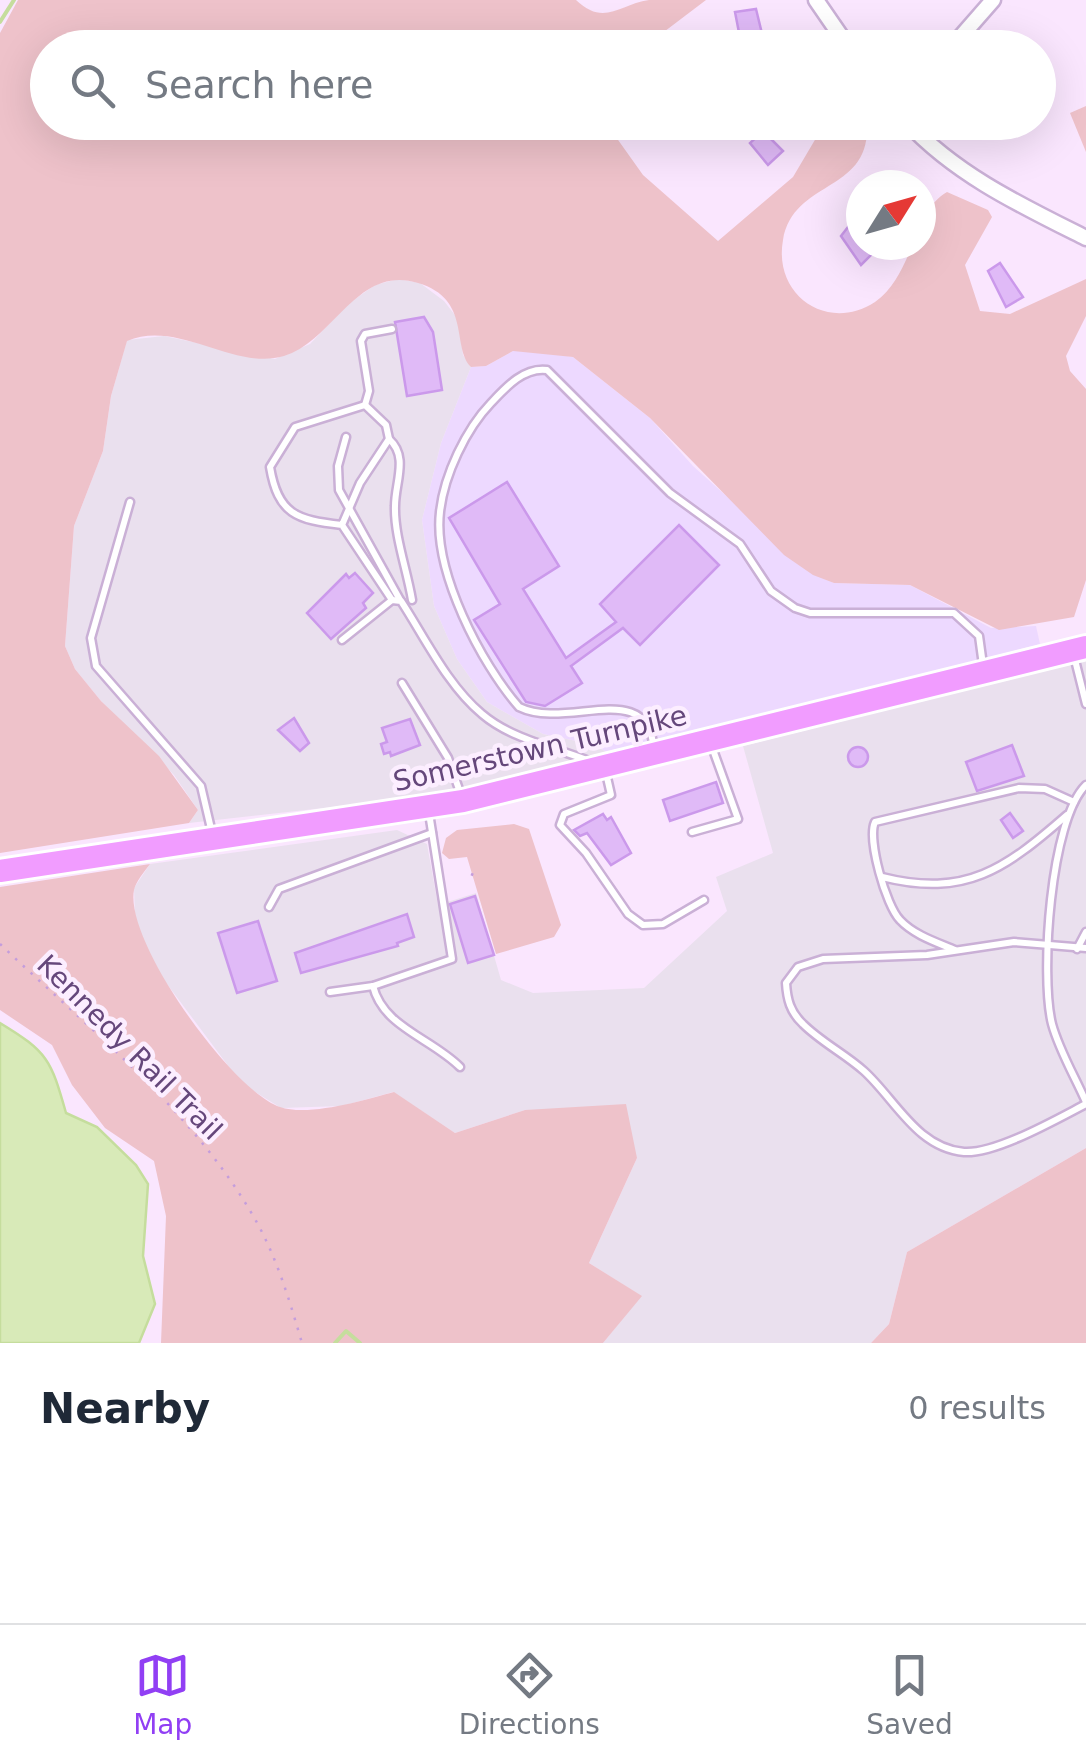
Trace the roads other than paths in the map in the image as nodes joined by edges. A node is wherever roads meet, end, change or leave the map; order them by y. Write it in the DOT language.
graph roads {
  1 [pos="816,0"];
  2 [pos="993,0"];
  3 [pos="837,30"];
  4 [pos="967,30"];
  5 [pos="924,140"];
  6 [pos="1086,238"];
  7 [pos="392,329"];
  8 [pos="365,404"];
  9 [pos="346,437"];
  10 [pos="389,439"];
  11 [pos="130,502"];
  12 [pos="348,508"];
  13 [pos="342,524"];
  14 [pos="412,600"];
  15 [pos="397,601"];
  16 [pos="342,640"];
  17 [pos="1079,649"];
  18 [pos="984,672"];
  19 [pos="402,684"];
  20 [pos="1086,704"];
  21 [pos="710,741"];
  22 [pos="654,755"];
  23 [pos="605,768"];
  24 [pos="1086,786"];
  25 [pos="463,801"];
  26 [pos="1074,802"];
  27 [pos="428,807"];
  28 [pos="1068,815"];
  29 [pos="432,832"];
  30 [pos="692,832"];
  31 [pos="212,839"];
  32 [pos="0,871"];
  33 [pos="882,877"];
  34 [pos="704,900"];
  35 [pos="269,907"];
  36 [pos="1086,932"];
  37 [pos="1048,946"];
  38 [pos="1082,949"];
  39 [pos="957,950"];
  40 [pos="373,986"];
  41 [pos="330,992"];
  42 [pos="460,1067"];
  43 [pos="1086,1103"];
  1 -- 3 [label="street"];
  2 -- 4 [label="street"];
  5 -- 6 [label="street"];
  7 -- 8 [label="lane"];
  8 -- 10 [label="lane"];
  8 -- 13 [label="lane"];
  9 -- 12 [label="lane"];
  10 -- 12 [label="lane"];
  10 -- 14 [label="lane"];
  11 -- 31 [label="lane"];
  12 -- 13 [label="lane"];
  12 -- 15 [label="lane"];
  13 -- 15 [label="lane"];
  15 -- 16 [label="lane"];
  15 -- 23 [label="lane"];
  17 -- 18 [label="main road, Somerstown Turnpike"];
  17 -- 20 [label="lane"];
  18 -- 21 [label="main road, Somerstown Turnpike"];
  18 -- 22 [label="lane"];
  19 -- 25 [label="lane"];
  21 -- 22 [label="main road, Somerstown Turnpike"];
  21 -- 30 [label="lane"];
  22 -- 23 [label="main road, Somerstown Turnpike"];
  23 -- 25 [label="main road, Somerstown Turnpike"];
  23 -- 34 [label="lane"];
  24 -- 26 [label="lane"];
  25 -- 27 [label="main road, Somerstown Turnpike"];
  26 -- 28 [label="lane"];
  26 -- 33 [label="lane"];
  27 -- 29 [label="lane"];
  27 -- 31 [label="main road, Somerstown Turnpike"];
  28 -- 33 [label="lane"];
  28 -- 37 [label="lane"];
  29 -- 35 [label="lane"];
  29 -- 40 [label="lane"];
  31 -- 32 [label="main road, Somerstown Turnpike"];
  33 -- 39 [label="lane"];
  36 -- 38 [label="lane"];
  37 -- 38 [label="lane"];
  37 -- 39 [label="lane"];
  37 -- 43 [label="lane"];
  39 -- 43 [label="lane"];
  40 -- 41 [label="lane"];
  40 -- 42 [label="lane"];
}
